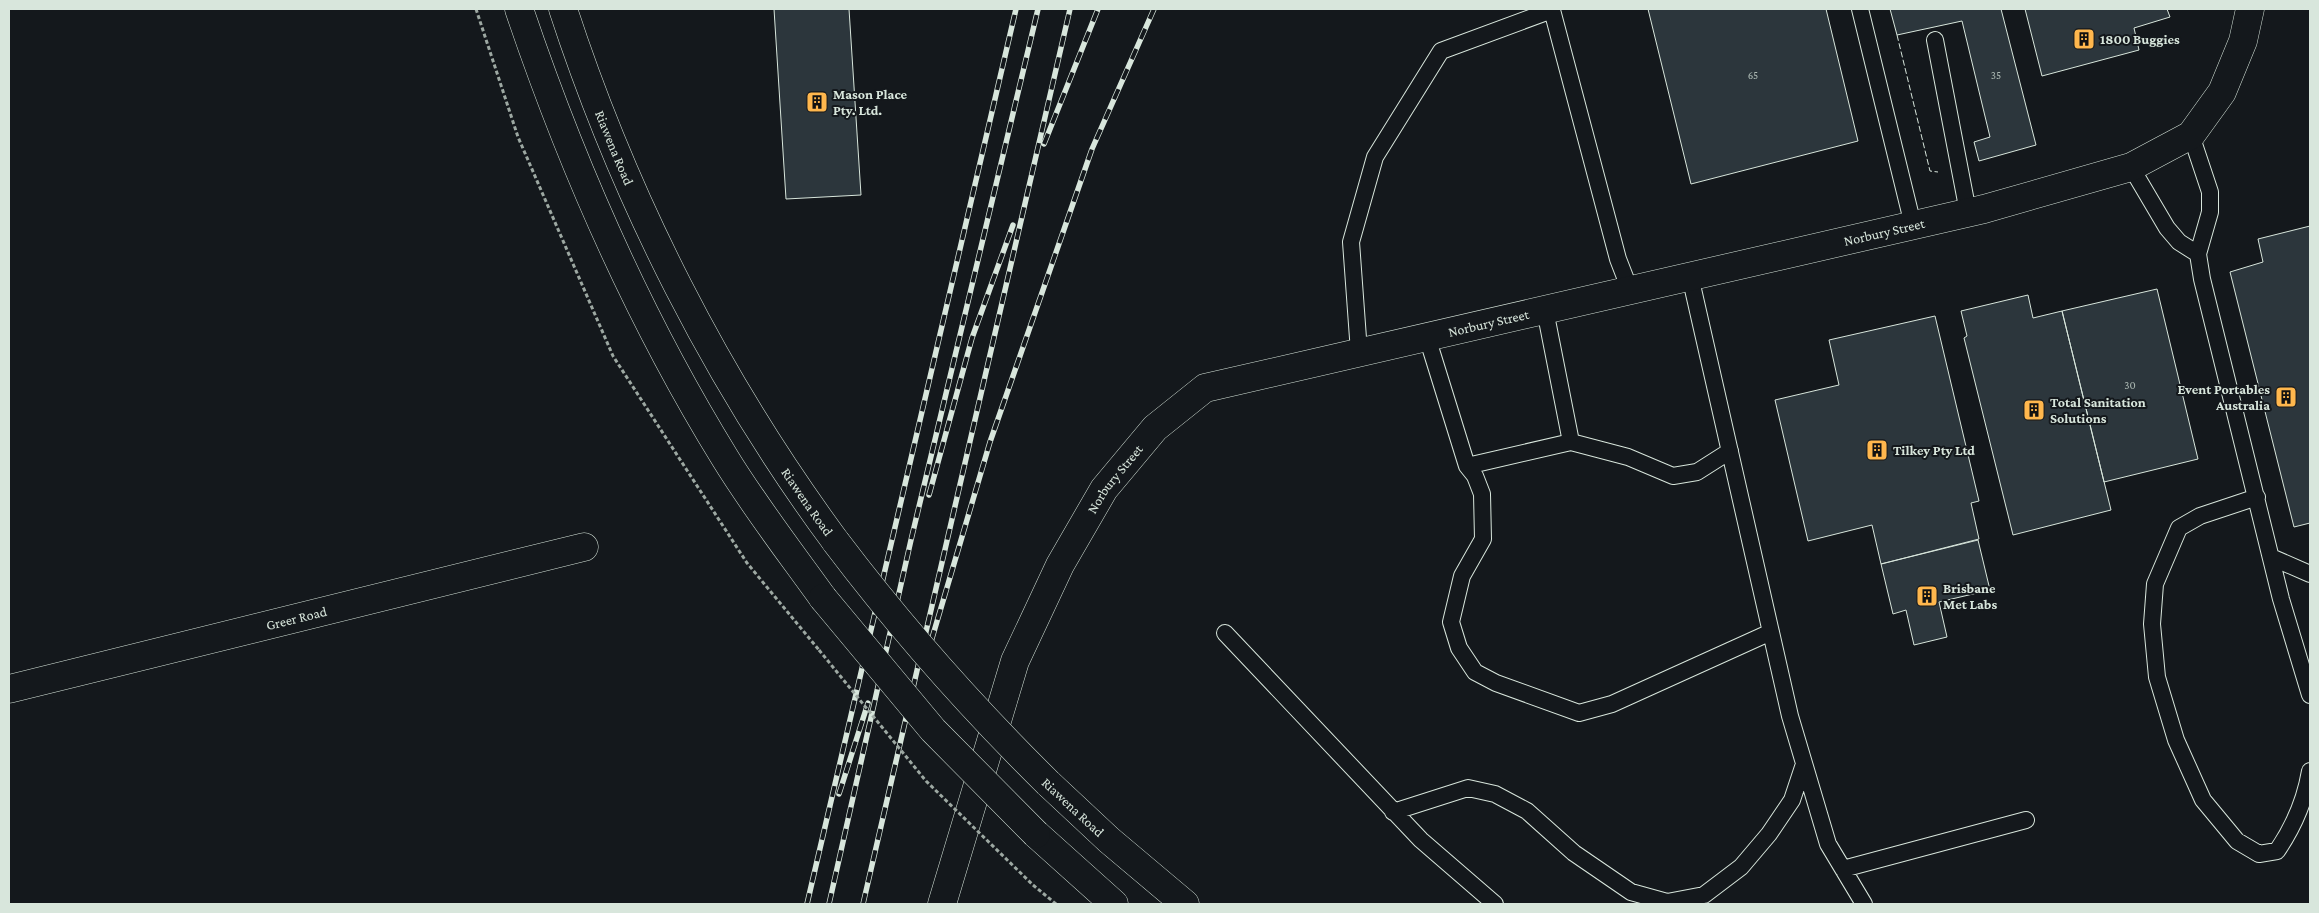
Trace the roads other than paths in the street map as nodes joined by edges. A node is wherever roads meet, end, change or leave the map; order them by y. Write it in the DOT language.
graph roads {
  1 [pos="519,9"];
  2 [pos="563,9"];
  3 [pos="1860,9"];
  4 [pos="2250,9"];
  5 [pos="1935,40"];
  6 [pos="2192,135"];
  7 [pos="2131,167"];
  8 [pos="1968,212"];
  9 [pos="1913,225"];
  10 [pos="2198,254"];
  11 [pos="1690,276"];
  12 [pos="1630,290"];
  13 [pos="1545,310"];
  14 [pos="1427,337"];
  15 [pos="1359,352"];
  16 [pos="1571,442"];
  17 [pos="1730,451"];
  18 [pos="1467,466"];
  19 [pos="2257,498"];
  20 [pos="584,547"];
  21 [pos="2271,557"];
  22 [pos="2310,574"];
  23 [pos="1771,632"];
  24 [pos="1225,633"];
  25 [pos="9,689"];
  26 [pos="2310,695"];
  27 [pos="1804,764"];
  28 [pos="2310,771"];
  29 [pos="1394,812"];
  30 [pos="2026,820"];
  31 [pos="1843,869"];
  32 [pos="944,898"];
  33 [pos="1668,903"];
  34 [pos="1114,904"];
  35 [pos="1185,904"];
  36 [pos="1495,904"];
  37 [pos="1864,904"];
  1 -- 34 [label="main road, bridge"];
  2 -- 35 [label="main road, Riawena Road, bridge"];
  3 -- 9 [label="lane"];
  4 -- 6 [label="main road, Norbury Street"];
  5 -- 8 [label="lane"];
  6 -- 7 [label="main road, Norbury Street"];
  6 -- 10 [label="lane"];
  7 -- 8 [label="main road, Norbury Street"];
  7 -- 10 [label="lane"];
  8 -- 9 [label="main road, Norbury Street"];
  9 -- 11 [label="main road, Norbury Street"];
  10 -- 19 [label="lane"];
  11 -- 12 [label="main road, Norbury Street"];
  11 -- 17 [label="lane"];
  12 -- 13 [label="main road, Norbury Street"];
  12 -- 15 [label="lane"];
  13 -- 14 [label="main road, Norbury Street"];
  13 -- 16 [label="lane"];
  14 -- 15 [label="main road, Norbury Street"];
  14 -- 18 [label="lane"];
  15 -- 32 [label="main road, Norbury Street"];
  16 -- 17 [label="lane"];
  16 -- 18 [label="lane"];
  17 -- 23 [label="lane"];
  18 -- 23 [label="lane"];
  19 -- 21 [label="lane"];
  19 -- 28 [label="lane"];
  20 -- 25 [label="main road, Greer Road"];
  21 -- 22 [label="lane"];
  21 -- 26 [label="lane"];
  23 -- 27 [label="lane"];
  24 -- 29 [label="lane"];
  27 -- 31 [label="lane"];
  27 -- 33 [label="lane"];
  29 -- 33 [label="lane"];
  29 -- 36 [label="lane"];
  30 -- 31 [label="lane"];
  31 -- 37 [label="lane"];
}
